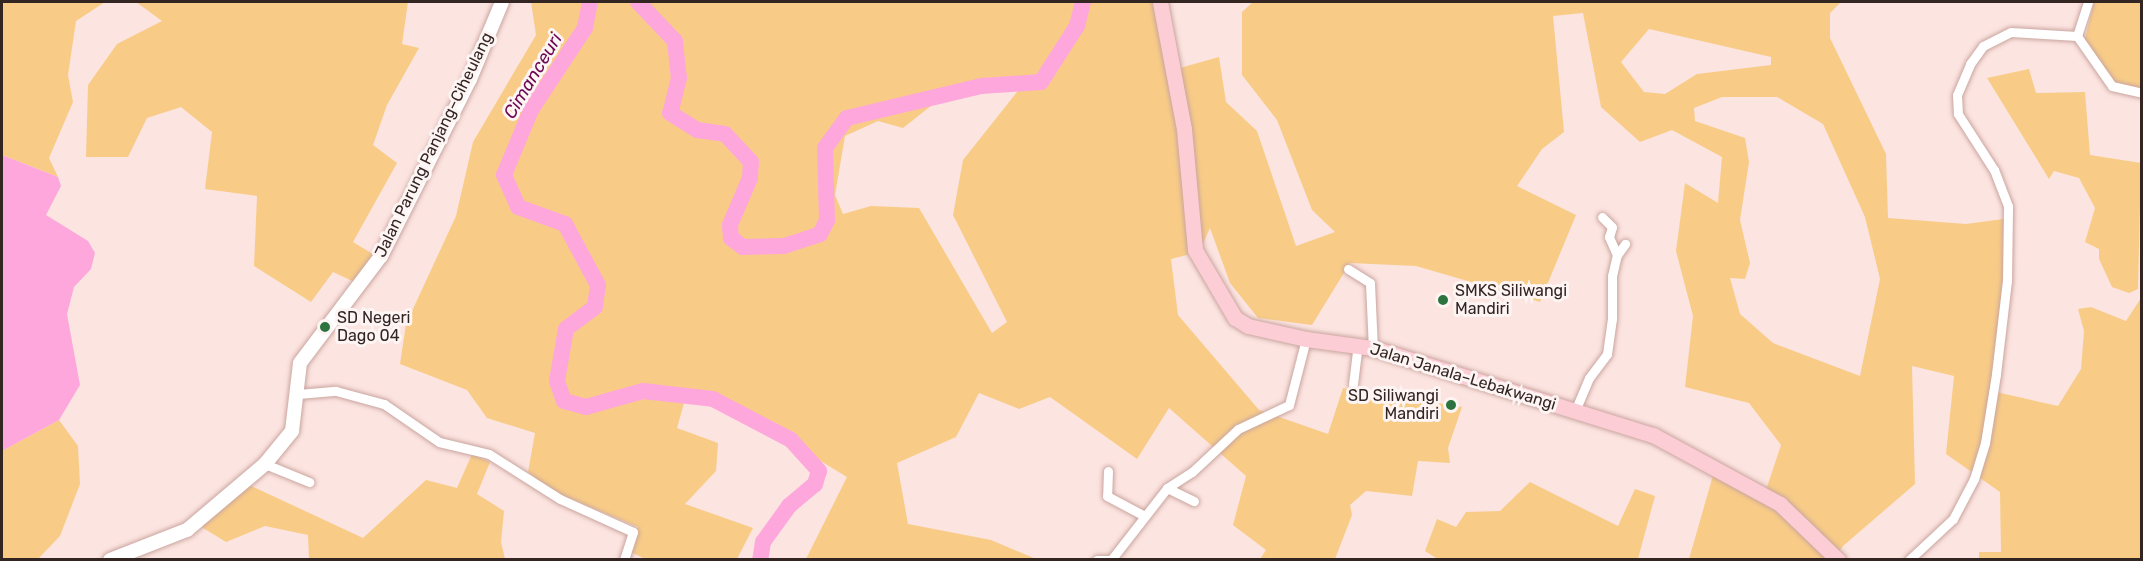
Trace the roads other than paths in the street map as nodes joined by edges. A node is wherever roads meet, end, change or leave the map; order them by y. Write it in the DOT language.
graph roads {
  1 [pos="502,2"];
  2 [pos="1160,2"];
  3 [pos="2088,2"];
  4 [pos="2077,36"];
  5 [pos="2142,93"];
  6 [pos="1602,217"];
  7 [pos="1625,244"];
  8 [pos="1617,255"];
  9 [pos="1348,269"];
  10 [pos="1306,339"];
  11 [pos="1366,347"];
  12 [pos="1353,384"];
  13 [pos="298,394"];
  14 [pos="1575,411"];
  15 [pos="265,464"];
  16 [pos="1108,471"];
  17 [pos="309,482"];
  18 [pos="1167,488"];
  19 [pos="1194,501"];
  20 [pos="1142,515"];
  21 [pos="110,560"];
  22 [pos="624,560"];
  23 [pos="1097,560"];
  24 [pos="1110,560"];
  25 [pos="1838,560"];
  26 [pos="1909,560"];
  1 -- 13 [label="street, Jalan Parung Panjang–Ciheulang"];
  2 -- 10 [label="main road, Jalan Janala–Lebakwangi"];
  3 -- 4 [label="street"];
  4 -- 5 [label="street"];
  4 -- 26 [label="street"];
  6 -- 8 [label="street"];
  7 -- 8 [label="street"];
  8 -- 14 [label="street"];
  9 -- 11 [label="street"];
  10 -- 11 [label="main road, Jalan Janala–Lebakwangi"];
  10 -- 18 [label="street"];
  11 -- 12 [label="street"];
  11 -- 14 [label="main road, Jalan Janala–Lebakwangi"];
  13 -- 15 [label="street, Jalan Parung Panjang–Ciheulang"];
  13 -- 22 [label="street"];
  14 -- 25 [label="main road, Jalan Janala–Lebakwangi"];
  15 -- 17 [label="street"];
  15 -- 21 [label="street, Jalan Parung Panjang–Ciheulang"];
  16 -- 20 [label="street"];
  18 -- 19 [label="street"];
  18 -- 20 [label="street"];
  20 -- 24 [label="street"];
  23 -- 24 [label="street"];
}
